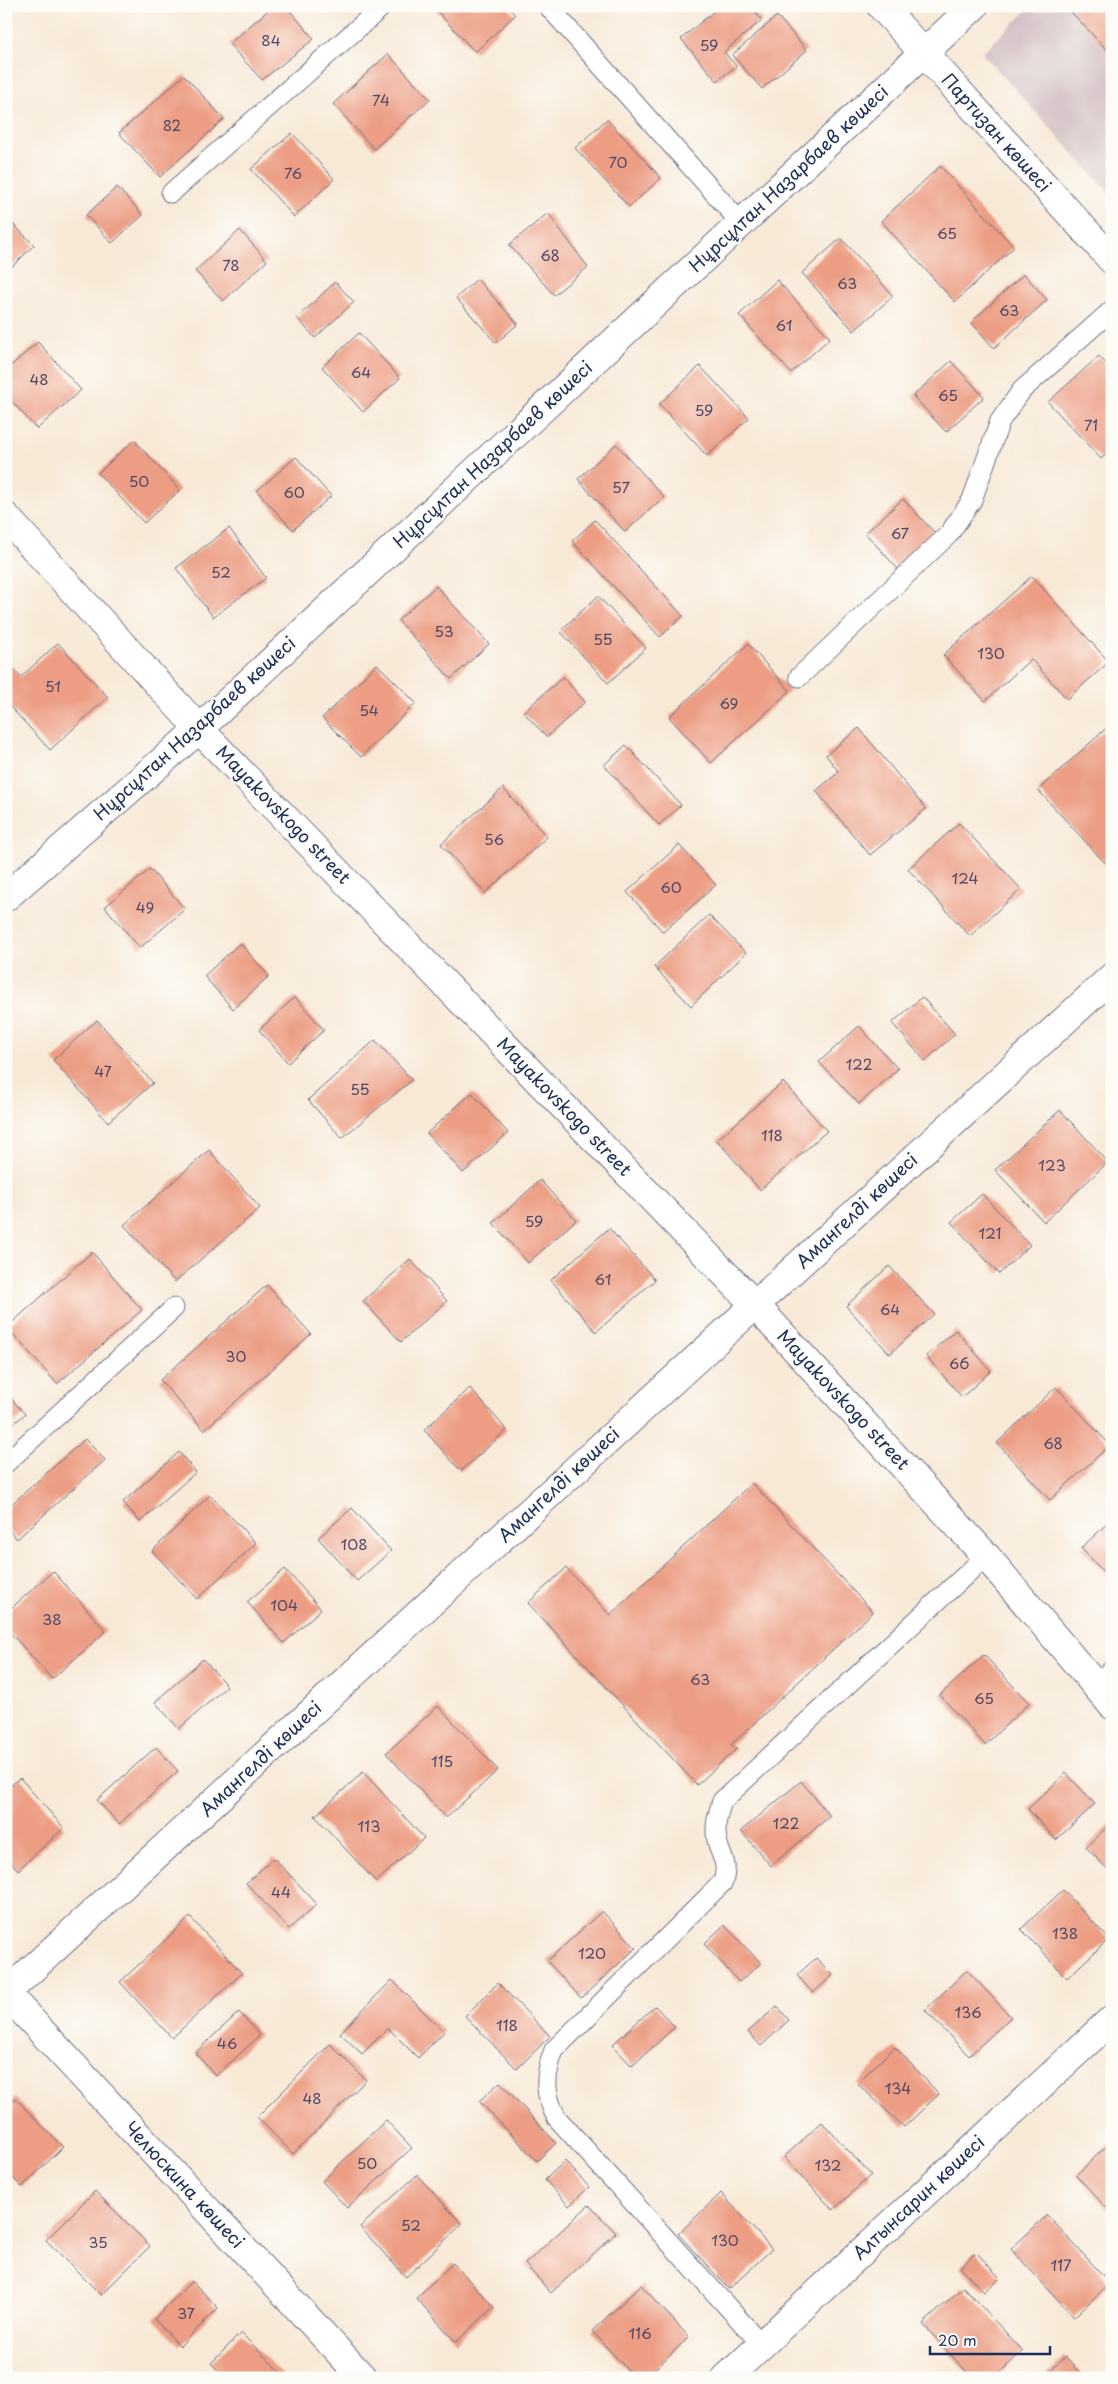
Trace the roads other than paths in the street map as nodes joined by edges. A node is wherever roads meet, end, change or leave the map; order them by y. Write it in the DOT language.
graph roads {
  1 [pos="383,6"];
  2 [pos="548,6"];
  3 [pos="881,6"];
  4 [pos="974,6"];
  5 [pos="924,53"];
  6 [pos="171,193"];
  7 [pos="741,224"];
  8 [pos="1112,260"];
  9 [pos="1112,310"];
  10 [pos="6,518"];
  11 [pos="799,676"];
  12 [pos="199,729"];
  13 [pos="6,897"];
  14 [pos="1112,977"];
  15 [pos="755,1305"];
  16 [pos="174,1308"];
  17 [pos="6,1463"];
  18 [pos="986,1556"];
  19 [pos="1106,1686"];
  20 [pos="6,1993"];
  21 [pos="1112,2018"];
  22 [pos="762,2345"];
  23 [pos="362,2378"];
  24 [pos="726,2378"];
  1 -- 6 [label="lane"];
  2 -- 7 [label="lane"];
  3 -- 5 [label="street, Партизан көшесі"];
  4 -- 5 [label="street, Нұрсұлтан Назарбаев көшесі"];
  5 -- 7 [label="street, Нұрсұлтан Назарбаев көшесі"];
  5 -- 8 [label="street, Партизан көшесі"];
  7 -- 12 [label="street, Нұрсұлтан Назарбаев көшесі"];
  9 -- 11 [label="lane"];
  10 -- 12 [label="street, Mayakovskogo street"];
  12 -- 13 [label="street, Нұрсұлтан Назарбаев көшесі"];
  12 -- 15 [label="street, Mayakovskogo street"];
  14 -- 15 [label="street, Амангелді көшесі"];
  15 -- 18 [label="street, Mayakovskogo street"];
  15 -- 20 [label="street, Амангелді көшесі"];
  16 -- 17 [label="lane"];
  18 -- 19 [label="street, Mayakovskogo street"];
  18 -- 22 [label="lane"];
  20 -- 23 [label="street, Челюскина көшесі"];
  21 -- 22 [label="street, Алтынсарин көшесі"];
  22 -- 24 [label="street, Алтынсарин көшесі"];
}
